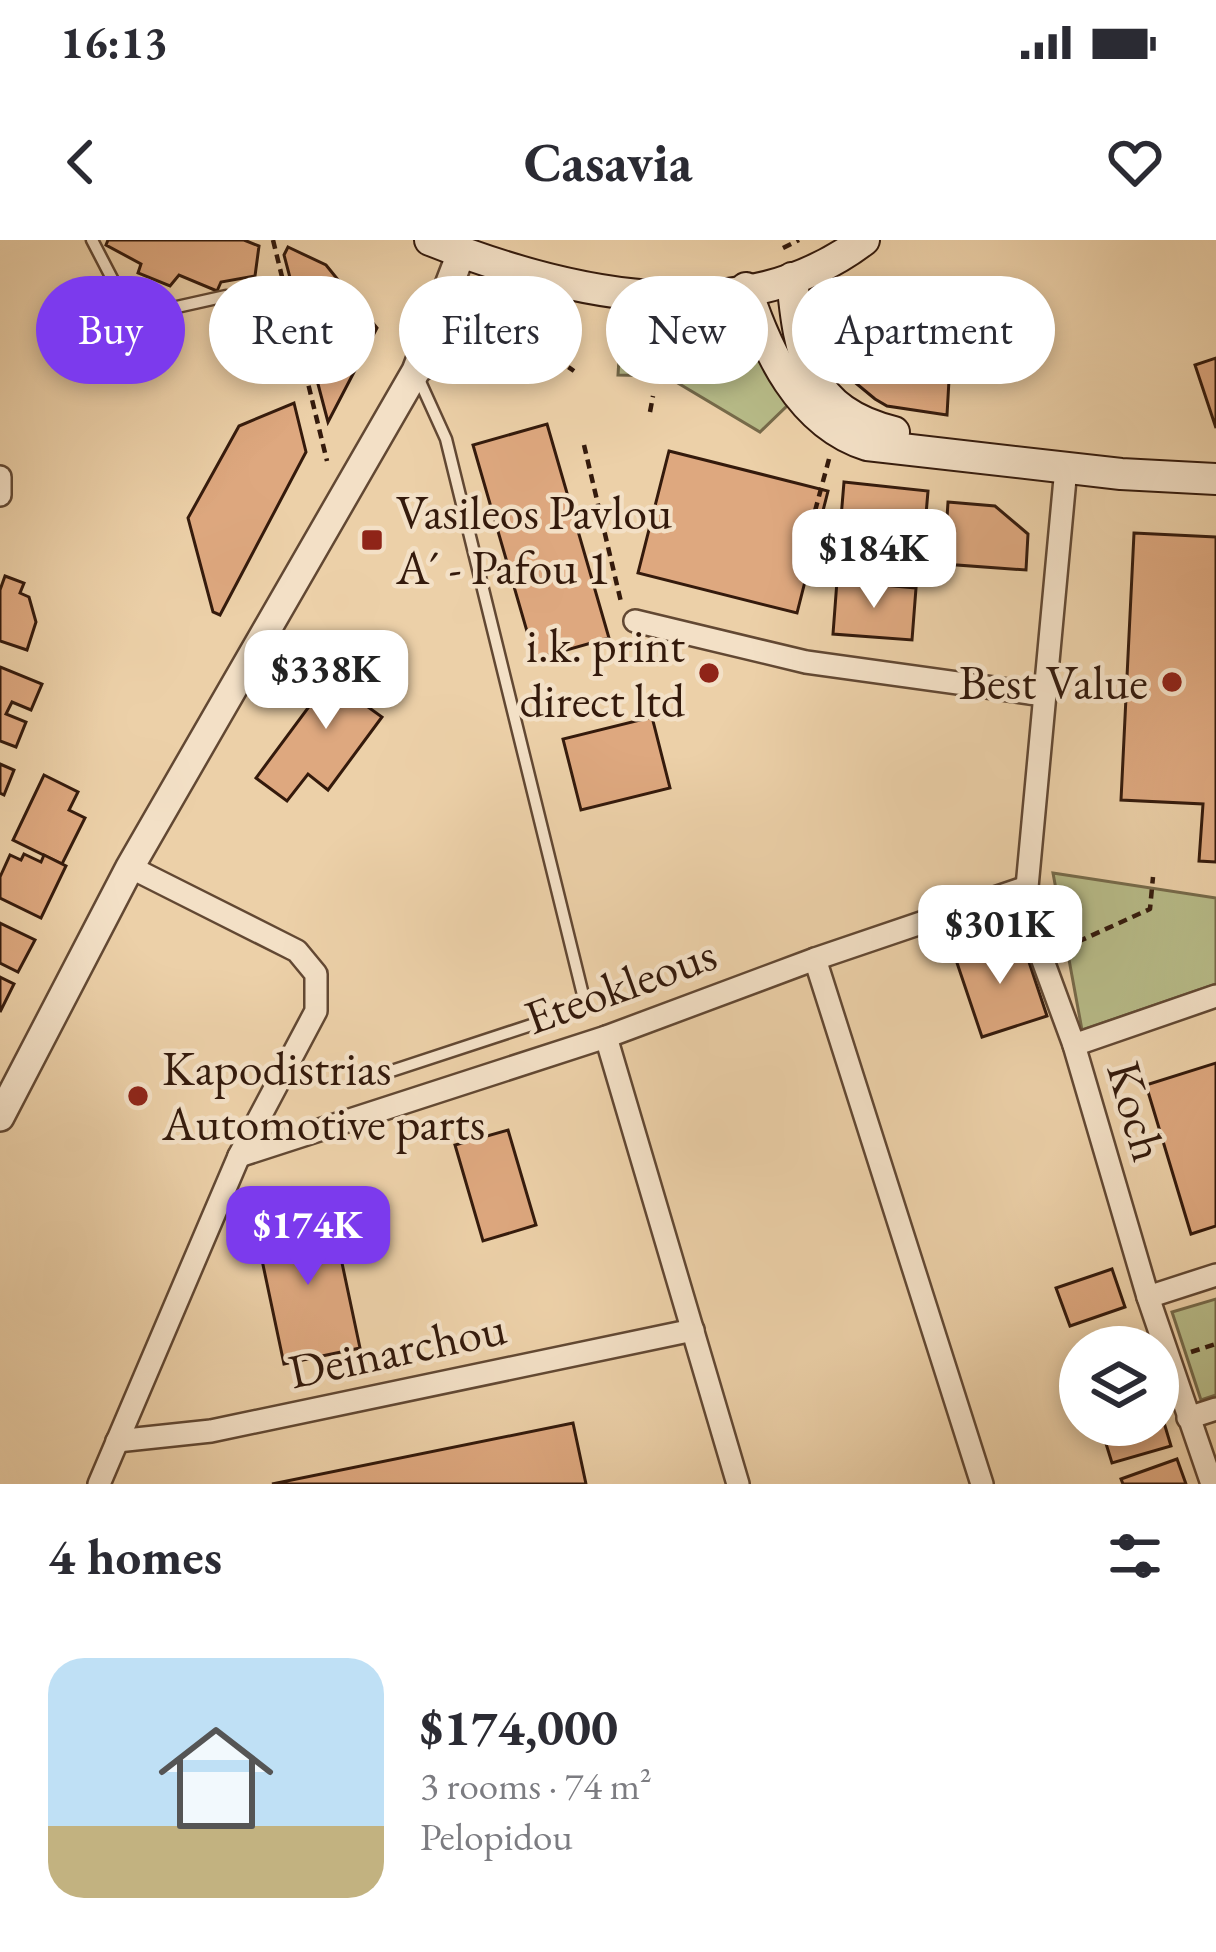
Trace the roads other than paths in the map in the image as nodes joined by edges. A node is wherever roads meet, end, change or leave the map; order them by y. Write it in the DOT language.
graph roads {
  1 [pos="92,240"];
  2 [pos="864,240"];
  3 [pos="443,244"];
  4 [pos="785,264"];
  5 [pos="518,273"];
  6 [pos="436,276"];
  7 [pos="515,276"];
  8 [pos="766,276"];
  9 [pos="606,291"];
  10 [pos="209,300"];
  11 [pos="768,346"];
  12 [pos="409,384"];
  13 [pos="422,384"];
  14 [pos="1216,460"];
  15 [pos="1066,468"];
  16 [pos="0,477"];
  17 [pos="1216,479"];
  18 [pos="0,495"];
  19 [pos="635,621"];
  20 [pos="1044,695"];
  21 [pos="130,867"];
  22 [pos="1028,887"];
  23 [pos="815,959"];
  24 [pos="1216,996"];
  25 [pos="606,1037"];
  26 [pos="1073,1045"];
  27 [pos="361,1081"];
  28 [pos="0,1117"];
  29 [pos="239,1156"];
  30 [pos="1216,1275"];
  31 [pos="1148,1297"];
  32 [pos="693,1330"];
  33 [pos="1216,1409"];
  34 [pos="1188,1418"];
  35 [pos="117,1441"];
  36 [pos="99,1484"];
  37 [pos="738,1484"];
  38 [pos="982,1484"];
  39 [pos="1212,1484"];
  1 -- 10 [label="lane"];
  2 -- 4 [label="main road"];
  3 -- 5 [label="main road"];
  3 -- 6 [label="street"];
  4 -- 8 [label="main road"];
  4 -- 14 [label="main road"];
  5 -- 7 [label="street"];
  5 -- 9 [label="main road"];
  11 -- 15 [label="main road"];
  12 -- 21 [label="street"];
  13 -- 27 [label="lane"];
  15 -- 17 [label="main road"];
  15 -- 20 [label="street, Koch"];
  16 -- 18 [label="street"];
  19 -- 20 [label="street"];
  20 -- 22 [label="street, Koch"];
  21 -- 28 [label="street"];
  21 -- 29 [label="street"];
  22 -- 23 [label="street, Eteokleous"];
  22 -- 26 [label="street, Koch"];
  23 -- 25 [label="street, Eteokleous"];
  23 -- 38 [label="street"];
  24 -- 26 [label="street"];
  25 -- 29 [label="street, Eteokleous"];
  25 -- 32 [label="street"];
  26 -- 31 [label="street, Koch"];
  29 -- 35 [label="street"];
  30 -- 31 [label="street"];
  31 -- 34 [label="street, Koch"];
  32 -- 35 [label="street, Deinarchou"];
  32 -- 37 [label="street"];
  33 -- 34 [label="street"];
  34 -- 39 [label="street, Koch"];
  35 -- 36 [label="street"];
}
